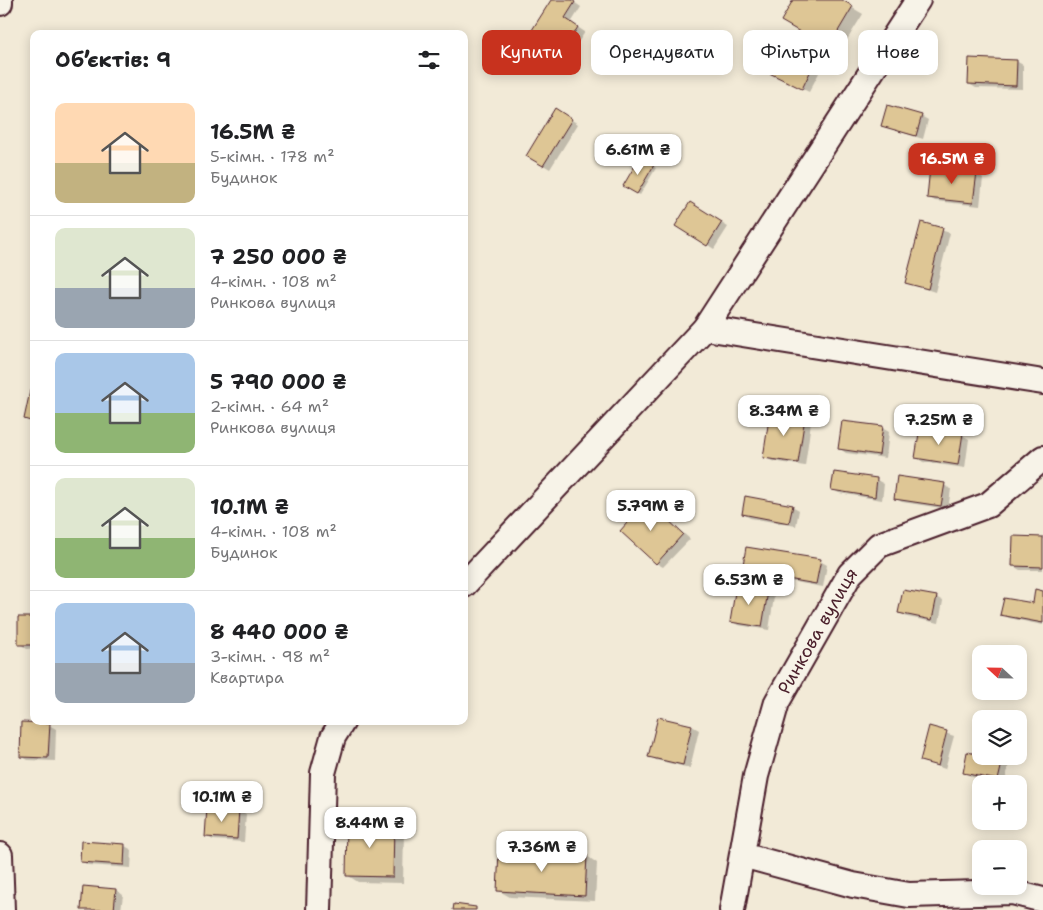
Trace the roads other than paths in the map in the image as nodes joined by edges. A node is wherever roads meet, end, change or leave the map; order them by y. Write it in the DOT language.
graph roads {
  1 [pos="918,0"];
  2 [pos="706,328"];
  3 [pos="1043,382"];
  4 [pos="1043,458"];
  5 [pos="468,581"];
  6 [pos="340,725"];
  7 [pos="0,855"];
  8 [pos="742,855"];
  9 [pos="1043,900"];
  10 [pos="2,910"];
  11 [pos="319,910"];
  12 [pos="732,910"];
  1 -- 2 [label="street"];
  2 -- 3 [label="street"];
  2 -- 5 [label="street"];
  4 -- 8 [label="street, Ринкова вулиця"];
  6 -- 11 [label="street"];
  7 -- 10 [label="street"];
  8 -- 9 [label="street"];
  8 -- 12 [label="street, Ринкова вулиця"];
}
